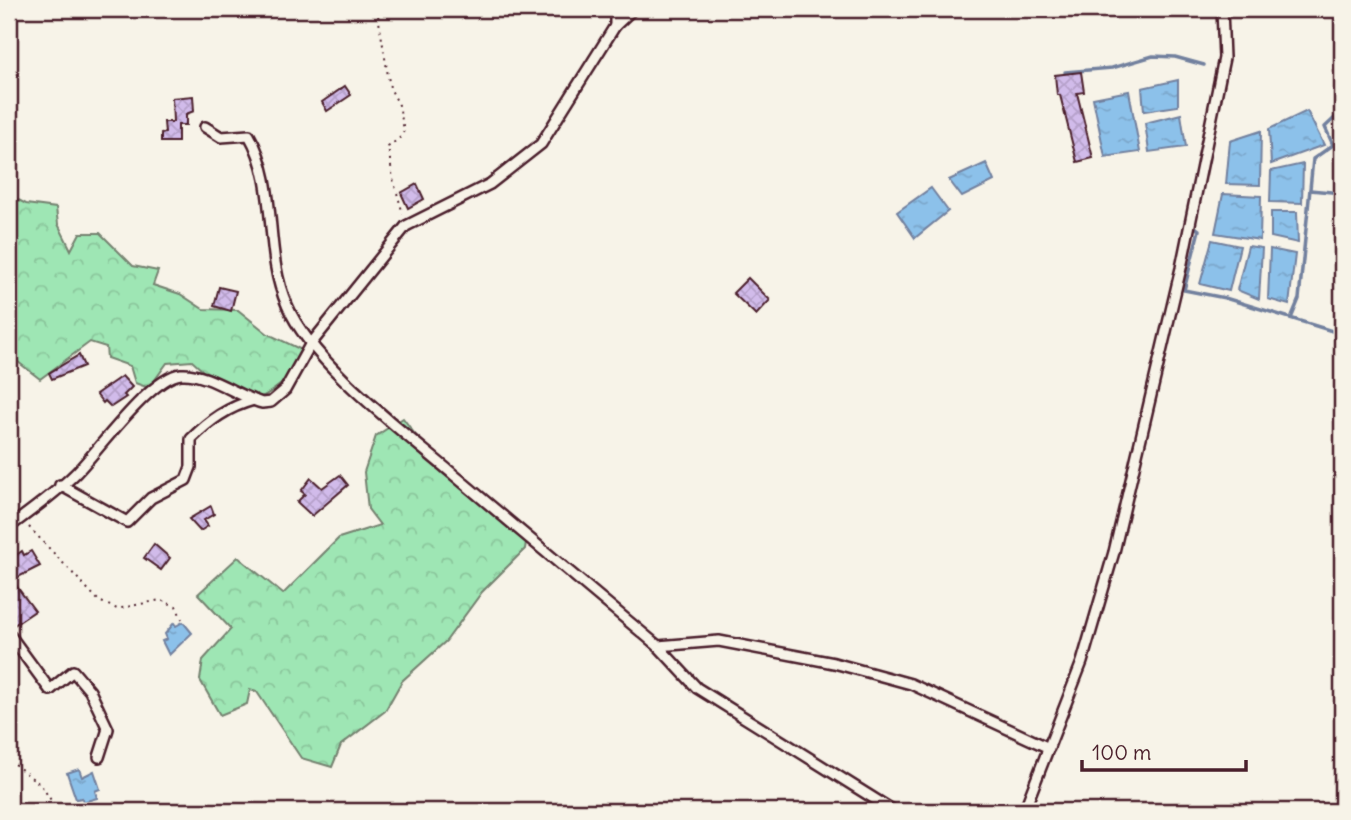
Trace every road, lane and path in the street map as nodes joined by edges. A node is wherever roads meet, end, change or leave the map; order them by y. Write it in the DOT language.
graph roads {
  1 [pos="377,9"];
  2 [pos="615,9"];
  3 [pos="633,9"];
  4 [pos="1222,9"];
  5 [pos="615,26"];
  6 [pos="205,127"];
  7 [pos="406,226"];
  8 [pos="310,345"];
  9 [pos="254,400"];
  10 [pos="60,485"];
  11 [pos="20,519"];
  12 [pos="9,527"];
  13 [pos="182,618"];
  14 [pos="9,634"];
  15 [pos="658,646"];
  16 [pos="1049,748"];
  17 [pos="99,757"];
  18 [pos="9,760"];
  19 [pos="58,811"];
  20 [pos="894,811"];
  21 [pos="1024,811"];
  1 -- 7 [label="path"];
  2 -- 5 [label="street"];
  3 -- 5 [label="street"];
  4 -- 16 [label="street"];
  5 -- 7 [label="street"];
  6 -- 8 [label="street"];
  7 -- 8 [label="street"];
  8 -- 9 [label="street"];
  8 -- 15 [label="street"];
  9 -- 10 [label="street"];
  9 -- 10 [label="street"];
  10 -- 11 [label="street"];
  11 -- 12 [label="street"];
  11 -- 13 [label="path"];
  14 -- 17 [label="street"];
  15 -- 16 [label="street"];
  15 -- 20 [label="street"];
  16 -- 21 [label="street"];
  18 -- 19 [label="path"];
}
